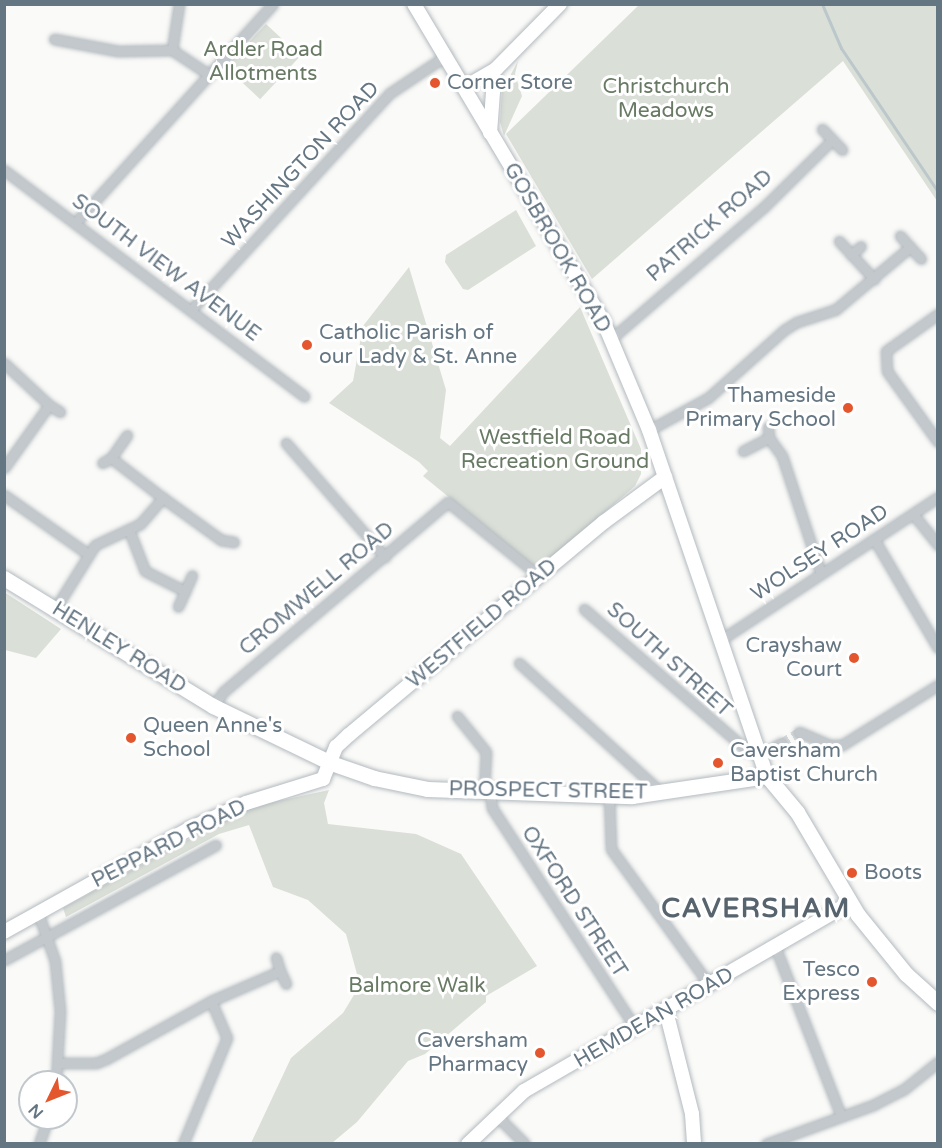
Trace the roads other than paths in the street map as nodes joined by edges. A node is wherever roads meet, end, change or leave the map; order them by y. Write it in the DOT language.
graph roads {
  1 [pos="178,4"];
  2 [pos="273,4"];
  3 [pos="414,4"];
  4 [pos="552,7"];
  5 [pos="54,39"];
  6 [pos="172,50"];
  7 [pos="447,55"];
  8 [pos="495,73"];
  9 [pos="208,74"];
  10 [pos="468,93"];
  11 [pos="822,129"];
  12 [pos="490,133"];
  13 [pos="832,140"];
  14 [pos="842,150"];
  15 [pos="4,170"];
  16 [pos="75,223"];
  17 [pos="900,236"];
  18 [pos="839,241"];
  19 [pos="861,246"];
  20 [pos="910,247"];
  21 [pos="851,255"];
  22 [pos="921,259"];
  23 [pos="874,279"];
  24 [pos="191,310"];
  25 [pos="938,314"];
  26 [pos="610,339"];
  27 [pos="4,363"];
  28 [pos="304,396"];
  29 [pos="49,405"];
  30 [pos="60,412"];
  31 [pos="768,427"];
  32 [pos="648,430"];
  33 [pos="127,435"];
  34 [pos="770,438"];
  35 [pos="938,442"];
  36 [pos="286,443"];
  37 [pos="743,451"];
  38 [pos="111,458"];
  39 [pos="659,459"];
  40 [pos="102,463"];
  41 [pos="4,468"];
  42 [pos="665,477"];
  43 [pos="642,492"];
  44 [pos="4,495"];
  45 [pos="938,497"];
  46 [pos="163,498"];
  47 [pos="913,514"];
  48 [pos="129,530"];
  49 [pos="874,538"];
  50 [pos="221,540"];
  51 [pos="234,542"];
  52 [pos="938,545"];
  53 [pos="215,550"];
  54 [pos="88,554"];
  55 [pos="385,557"];
  56 [pos="821,574"];
  57 [pos="192,575"];
  58 [pos="539,576"];
  59 [pos="4,578"];
  60 [pos="185,591"];
  61 [pos="178,607"];
  62 [pos="56,609"];
  63 [pos="584,609"];
  64 [pos="722,639"];
  65 [pos="938,648"];
  66 [pos="519,663"];
  67 [pos="938,685"];
  68 [pos="213,706"];
  69 [pos="457,716"];
  70 [pos="799,732"];
  71 [pos="781,743"];
  72 [pos="763,754"];
  73 [pos="331,763"];
  74 [pos="767,776"];
  75 [pos="487,791"];
  76 [pos="662,793"];
  77 [pos="609,796"];
  78 [pos="216,844"];
  79 [pos="850,903"];
  80 [pos="38,913"];
  81 [pos="4,932"];
  82 [pos="48,937"];
  83 [pos="776,949"];
  84 [pos="276,958"];
  85 [pos="4,960"];
  86 [pos="280,971"];
  87 [pos="286,984"];
  88 [pos="710,986"];
  89 [pos="211,1001"];
  90 [pos="938,1003"];
  91 [pos="666,1011"];
  92 [pos="636,1029"];
  93 [pos="938,1062"];
  94 [pos="59,1063"];
  95 [pos="58,1070"];
  96 [pos="495,1114"];
  97 [pos="841,1116"];
  98 [pos="183,1143"];
  99 [pos="468,1143"];
  100 [pos="525,1143"];
  101 [pos="694,1143"];
  102 [pos="766,1143"];
  1 -- 6 [label="street"];
  2 -- 9 [label="street"];
  3 -- 7 [label="street, GOSBROOK ROAD"];
  4 -- 8 [label="street"];
  5 -- 6 [label="street"];
  6 -- 9 [label="street"];
  7 -- 10 [label="street, GOSBROOK ROAD"];
  7 -- 24 [label="street, WASHINGTON ROAD"];
  8 -- 10 [label="street"];
  8 -- 12 [label="street"];
  9 -- 16 [label="street"];
  10 -- 12 [label="street, GOSBROOK ROAD"];
  11 -- 13 [label="street"];
  12 -- 26 [label="street, GOSBROOK ROAD"];
  13 -- 14 [label="street"];
  13 -- 26 [label="street, PATRICK ROAD"];
  15 -- 16 [label="street, SOUTH VIEW AVENUE"];
  16 -- 24 [label="street, SOUTH VIEW AVENUE"];
  17 -- 20 [label="street"];
  18 -- 21 [label="street"];
  19 -- 21 [label="street"];
  20 -- 22 [label="street"];
  20 -- 23 [label="street"];
  21 -- 23 [label="street"];
  23 -- 32 [label="street"];
  24 -- 28 [label="street, SOUTH VIEW AVENUE"];
  25 -- 35 [label="street"];
  26 -- 32 [label="street, GOSBROOK ROAD"];
  27 -- 29 [label="street"];
  29 -- 30 [label="street"];
  29 -- 41 [label="street"];
  31 -- 34 [label="street"];
  32 -- 39 [label="street, GOSBROOK ROAD"];
  33 -- 38 [label="street"];
  34 -- 37 [label="street"];
  34 -- 56 [label="street"];
  36 -- 55 [label="street"];
  38 -- 40 [label="street"];
  38 -- 46 [label="street"];
  39 -- 42 [label="street, GOSBROOK ROAD"];
  39 -- 43 [label="street, WESTFIELD ROAD"];
  42 -- 43 [label="street, WESTFIELD ROAD"];
  42 -- 64 [label="street, GOSBROOK ROAD"];
  43 -- 58 [label="street, WESTFIELD ROAD"];
  44 -- 54 [label="street"];
  45 -- 47 [label="street, WOLSEY ROAD"];
  46 -- 48 [label="street"];
  46 -- 50 [label="street"];
  47 -- 49 [label="street, WOLSEY ROAD"];
  47 -- 52 [label="street"];
  48 -- 54 [label="street"];
  48 -- 60 [label="street"];
  49 -- 56 [label="street, WOLSEY ROAD"];
  49 -- 65 [label="street"];
  50 -- 51 [label="street"];
  50 -- 53 [label="street"];
  54 -- 62 [label="street"];
  55 -- 58 [label="street, CROMWELL ROAD"];
  55 -- 68 [label="street, CROMWELL ROAD"];
  56 -- 64 [label="street, WOLSEY ROAD"];
  57 -- 60 [label="street"];
  58 -- 73 [label="street, WESTFIELD ROAD"];
  59 -- 62 [label="main road, HENLEY ROAD"];
  60 -- 61 [label="street"];
  62 -- 68 [label="main road, HENLEY ROAD"];
  63 -- 72 [label="street, SOUTH STREET"];
  64 -- 72 [label="street, GOSBROOK ROAD"];
  66 -- 76 [label="street"];
  67 -- 70 [label="street"];
  68 -- 73 [label="main road, HENLEY ROAD"];
  69 -- 75 [label="street"];
  71 -- 72 [label="street"];
  72 -- 74 [label="street, GOSBROOK ROAD"];
  73 -- 75 [label="main road, PROSPECT STREET"];
  73 -- 80 [label="street, PEPPARD ROAD"];
  74 -- 76 [label="main road, PROSPECT STREET"];
  74 -- 79 [label="main road"];
  75 -- 77 [label="main road, PROSPECT STREET"];
  75 -- 92 [label="street, OXFORD STREET"];
  76 -- 77 [label="main road, PROSPECT STREET"];
  77 -- 88 [label="street"];
  78 -- 82 [label="street, PEPPARD ROAD"];
  79 -- 83 [label="street, HEMDEAN ROAD"];
  79 -- 90 [label="main road"];
  80 -- 81 [label="street, PEPPARD ROAD"];
  80 -- 82 [label="street"];
  82 -- 85 [label="street, PEPPARD ROAD"];
  82 -- 94 [label="street"];
  83 -- 88 [label="street, HEMDEAN ROAD"];
  83 -- 97 [label="street"];
  84 -- 86 [label="street"];
  86 -- 87 [label="street"];
  86 -- 89 [label="street"];
  88 -- 91 [label="street, HEMDEAN ROAD"];
  89 -- 94 [label="street"];
  89 -- 98 [label="street"];
  91 -- 92 [label="street, HEMDEAN ROAD"];
  91 -- 101 [label="street"];
  92 -- 96 [label="street, HEMDEAN ROAD"];
  93 -- 97 [label="street"];
  94 -- 95 [label="street"];
  96 -- 99 [label="street, HEMDEAN ROAD"];
  96 -- 100 [label="street"];
  97 -- 102 [label="street"];
}
